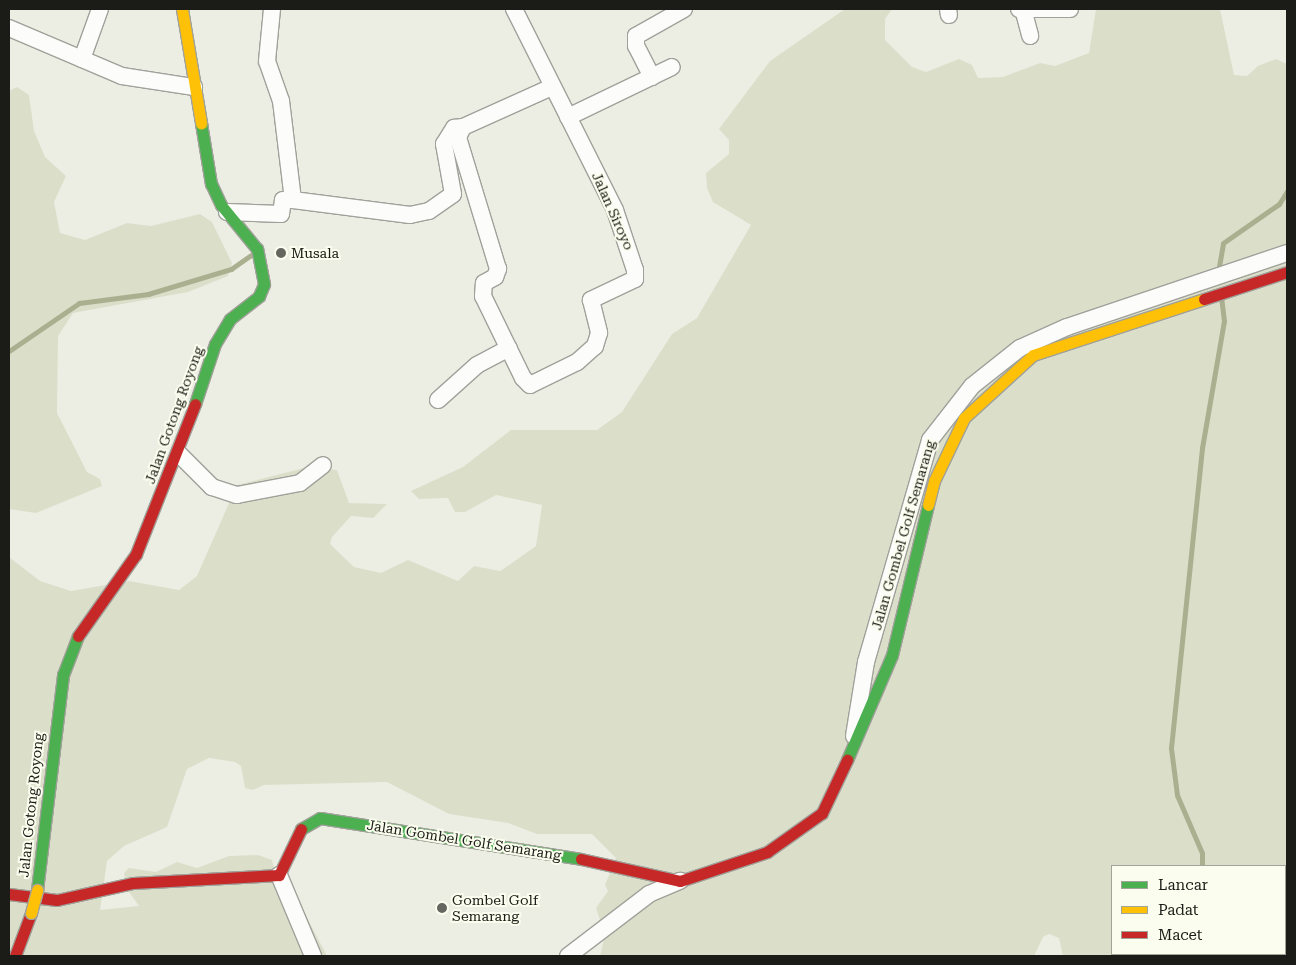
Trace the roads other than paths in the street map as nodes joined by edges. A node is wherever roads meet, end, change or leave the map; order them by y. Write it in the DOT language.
graph roads {
  1 [pos="100,9"];
  2 [pos="182,9"];
  3 [pos="272,9"];
  4 [pos="514,9"];
  5 [pos="684,9"];
  6 [pos="1021,9"];
  7 [pos="1070,9"];
  8 [pos="9,28"];
  9 [pos="1030,36"];
  10 [pos="82,59"];
  11 [pos="672,67"];
  12 [pos="652,78"];
  13 [pos="194,87"];
  14 [pos="552,87"];
  15 [pos="568,117"];
  16 [pos="463,127"];
  17 [pos="293,200"];
  18 [pos="227,212"];
  19 [pos="1287,253"];
  20 [pos="1287,272"];
  21 [pos="1224,275"];
  22 [pos="1232,291"];
  23 [pos="509,348"];
  24 [pos="438,400"];
  25 [pos="958,413"];
  26 [pos="178,454"];
  27 [pos="323,466"];
  28 [pos="886,594"];
  29 [pos="907,598"];
  30 [pos="853,742"];
  31 [pos="279,875"];
  32 [pos="680,881"];
  33 [pos="9,894"];
  34 [pos="14,956"];
  35 [pos="313,956"];
  36 [pos="568,956"];
  1 -- 10 [label="street"];
  2 -- 13 [label="street, Jalan Gotong Royong"];
  3 -- 17 [label="street"];
  4 -- 14 [label="street, Jalan Siroyo"];
  5 -- 12 [label="street"];
  6 -- 7 [label="street"];
  6 -- 9 [label="street"];
  8 -- 10 [label="street"];
  10 -- 13 [label="street"];
  11 -- 12 [label="street"];
  12 -- 15 [label="street"];
  13 -- 18 [label="street, Jalan Gotong Royong"];
  14 -- 15 [label="street, Jalan Siroyo"];
  14 -- 16 [label="street"];
  15 -- 23 [label="street, Jalan Siroyo"];
  16 -- 17 [label="street"];
  16 -- 23 [label="street"];
  17 -- 18 [label="street"];
  18 -- 26 [label="street, Jalan Gotong Royong"];
  19 -- 21 [label="street, Jalan Gombel Golf Semarang"];
  20 -- 22 [label="street, Jalan Gombel Golf Semarang"];
  21 -- 22 [label="street"];
  21 -- 25 [label="street, Jalan Gombel Golf Semarang"];
  22 -- 25 [label="street, Jalan Gombel Golf Semarang"];
  23 -- 24 [label="street"];
  25 -- 28 [label="street, Jalan Gombel Golf Semarang"];
  25 -- 29 [label="street, Jalan Gombel Golf Semarang"];
  26 -- 27 [label="street"];
  26 -- 34 [label="street, Jalan Gotong Royong, bridge"];
  28 -- 29 [label="street"];
  28 -- 30 [label="street, Jalan Gombel Golf Semarang"];
  29 -- 30 [label="street, Jalan Gombel Golf Semarang"];
  30 -- 32 [label="street, Jalan Gombel Golf Semarang"];
  31 -- 32 [label="street, Jalan Gombel Golf Semarang"];
  31 -- 33 [label="street"];
  31 -- 35 [label="street"];
  32 -- 36 [label="street, Jalan Gombel Golf Semarang"];
}
